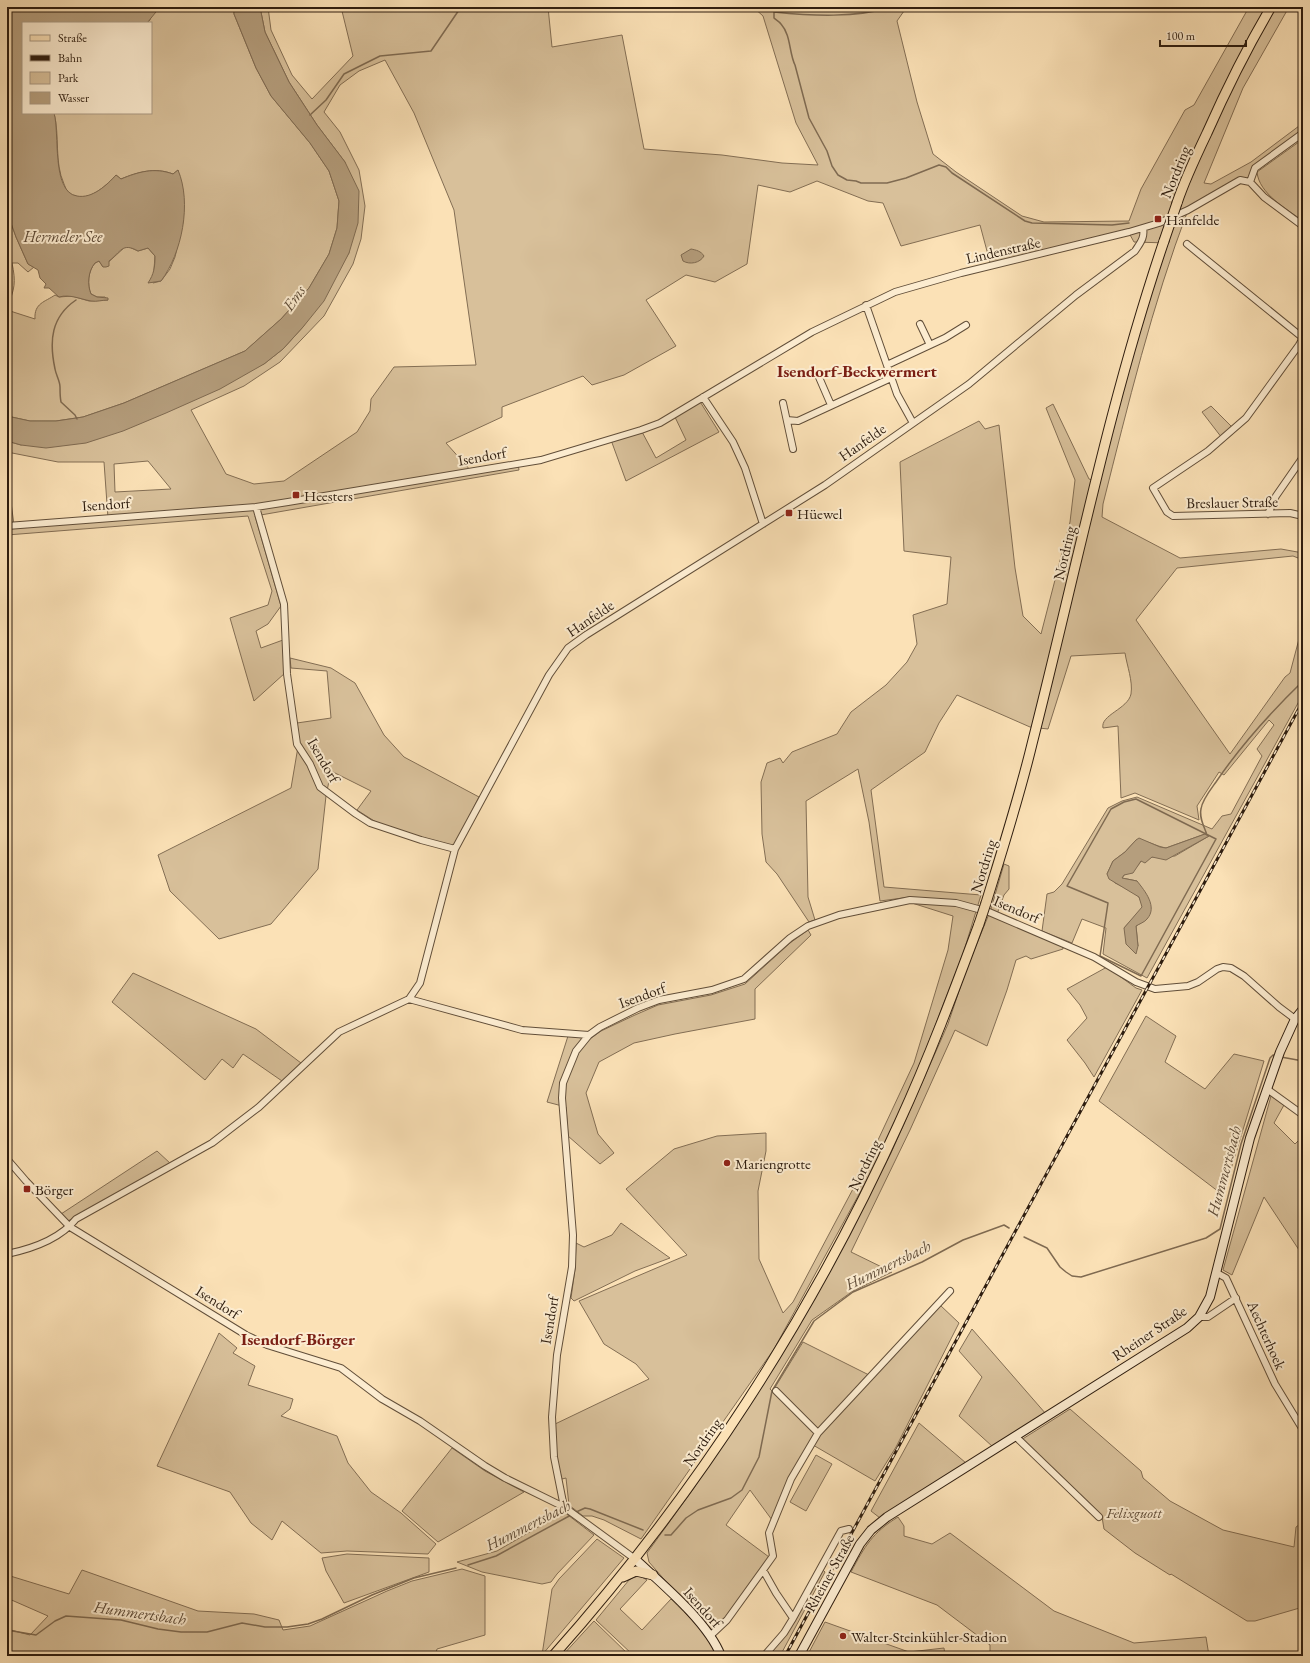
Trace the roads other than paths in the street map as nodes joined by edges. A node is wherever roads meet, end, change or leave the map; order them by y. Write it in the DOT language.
graph roads {
  1 [pos="1271,7"];
  2 [pos="1303,133"];
  3 [pos="1250,182"];
  4 [pos="1303,226"];
  5 [pos="1143,228"];
  6 [pos="1187,244"];
  7 [pos="866,305"];
  8 [pos="920,324"];
  9 [pos="966,325"];
  10 [pos="1303,338"];
  11 [pos="930,345"];
  12 [pos="886,365"];
  13 [pos="818,375"];
  14 [pos="891,378"];
  15 [pos="703,397"];
  16 [pos="783,403"];
  17 [pos="831,406"];
  18 [pos="787,420"];
  19 [pos="913,423"];
  20 [pos="793,449"];
  21 [pos="1303,457"];
  22 [pos="256,507"];
  23 [pos="1268,514"];
  24 [pos="1303,516"];
  25 [pos="763,524"];
  26 [pos="7,526"];
  27 [pos="455,849"];
  28 [pos="409,999"];
  29 [pos="1303,1009"];
  30 [pos="1295,1019"];
  31 [pos="589,1035"];
  32 [pos="1267,1089"];
  33 [pos="1303,1115"];
  34 [pos="7,1159"];
  35 [pos="70,1226"];
  36 [pos="7,1254"];
  37 [pos="1217,1273"];
  38 [pos="950,1291"];
  39 [pos="1236,1298"];
  40 [pos="1199,1317"];
  41 [pos="776,1392"];
  42 [pos="1303,1430"];
  43 [pos="818,1433"];
  44 [pos="1015,1436"];
  45 [pos="567,1508"];
  46 [pos="1099,1517"];
  47 [pos="849,1529"];
  48 [pos="635,1559"];
  49 [pos="764,1570"];
  50 [pos="653,1575"];
  51 [pos="619,1580"];
  52 [pos="793,1618"];
  53 [pos="710,1636"];
  54 [pos="553,1656"];
  55 [pos="721,1656"];
  56 [pos="764,1656"];
  57 [pos="799,1656"];
  1 -- 48 [label="main road, Nordring, bridge"];
  2 -- 3 [label="street"];
  3 -- 4 [label="street"];
  3 -- 5 [label="street, Lindenstraße"];
  5 -- 7 [label="street, Lindenstraße"];
  5 -- 19 [label="street, Hanfelde"];
  6 -- 10 [label="street"];
  7 -- 12 [label="street"];
  7 -- 15 [label="street, Lindenstraße"];
  8 -- 11 [label="street"];
  9 -- 11 [label="street"];
  10 -- 23 [label="street, Breslauer Straße"];
  11 -- 12 [label="street"];
  12 -- 14 [label="street"];
  13 -- 17 [label="street"];
  14 -- 17 [label="street"];
  14 -- 19 [label="street"];
  15 -- 22 [label="street, Isendorf"];
  15 -- 25 [label="street"];
  16 -- 18 [label="street"];
  17 -- 18 [label="street"];
  18 -- 20 [label="street"];
  19 -- 25 [label="street, Hanfelde"];
  21 -- 23 [label="street"];
  22 -- 26 [label="street, Isendorf"];
  22 -- 27 [label="street, Isendorf"];
  23 -- 24 [label="street, Breslauer Straße"];
  25 -- 27 [label="street, Hanfelde"];
  27 -- 28 [label="street"];
  28 -- 31 [label="street"];
  28 -- 35 [label="street"];
  29 -- 30 [label="street, Rheiner Straße"];
  30 -- 31 [label="street, Isendorf"];
  30 -- 32 [label="street, Rheiner Straße"];
  31 -- 45 [label="street, Isendorf"];
  32 -- 33 [label="street"];
  32 -- 37 [label="street, Rheiner Straße"];
  34 -- 35 [label="street, Isendorf"];
  35 -- 36 [label="street"];
  35 -- 45 [label="street, Isendorf"];
  37 -- 39 [label="street, Aechterhoek"];
  37 -- 40 [label="street, Rheiner Straße"];
  38 -- 43 [label="street"];
  39 -- 40 [label="street"];
  39 -- 42 [label="street, Aechterhoek"];
  40 -- 44 [label="street, Rheiner Straße"];
  41 -- 43 [label="street"];
  43 -- 49 [label="street"];
  44 -- 46 [label="street"];
  44 -- 57 [label="street, Rheiner Straße"];
  45 -- 48 [label="street, Isendorf"];
  47 -- 52 [label="street"];
  48 -- 50 [label="street, Isendorf"];
  48 -- 51 [label="main road, Nordring"];
  49 -- 52 [label="street"];
  49 -- 53 [label="street"];
  50 -- 51 [label="main road"];
  50 -- 53 [label="street, Isendorf"];
  51 -- 54 [label="main road, Nordring"];
  52 -- 56 [label="street"];
  53 -- 55 [label="street, Isendorf"];
}
